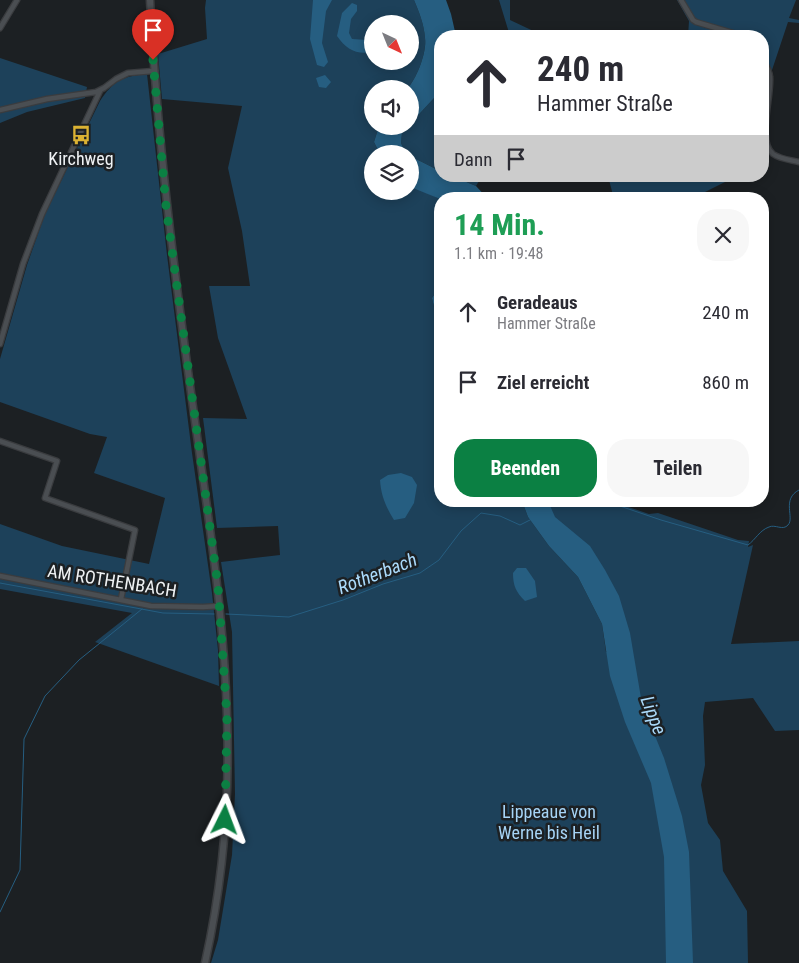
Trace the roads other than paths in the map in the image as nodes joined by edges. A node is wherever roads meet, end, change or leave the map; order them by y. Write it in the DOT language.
graph roads {
  1 [pos="17,0"];
  2 [pos="150,0"];
  3 [pos="681,0"];
  4 [pos="0,28"];
  5 [pos="723,30"];
  6 [pos="153,71"];
  7 [pos="769,75"];
  8 [pos="100,91"];
  9 [pos="769,102"];
  10 [pos="0,110"];
  11 [pos="769,150"];
  12 [pos="799,162"];
  13 [pos="0,344"];
  14 [pos="0,441"];
  15 [pos="0,576"];
  16 [pos="122,600"];
  17 [pos="219,606"];
  18 [pos="205,963"];
  1 -- 4 [label="street"];
  2 -- 6 [label="main road"];
  3 -- 5 [label="street"];
  6 -- 8 [label="street"];
  6 -- 17 [label="main road"];
  7 -- 9 [label="street"];
  8 -- 10 [label="street"];
  8 -- 13 [label="street"];
  11 -- 12 [label="street"];
  14 -- 16 [label="street"];
  15 -- 16 [label="street, AM ROTHENBACH"];
  16 -- 17 [label="street, AM ROTHENBACH"];
  17 -- 18 [label="main road"];
}
